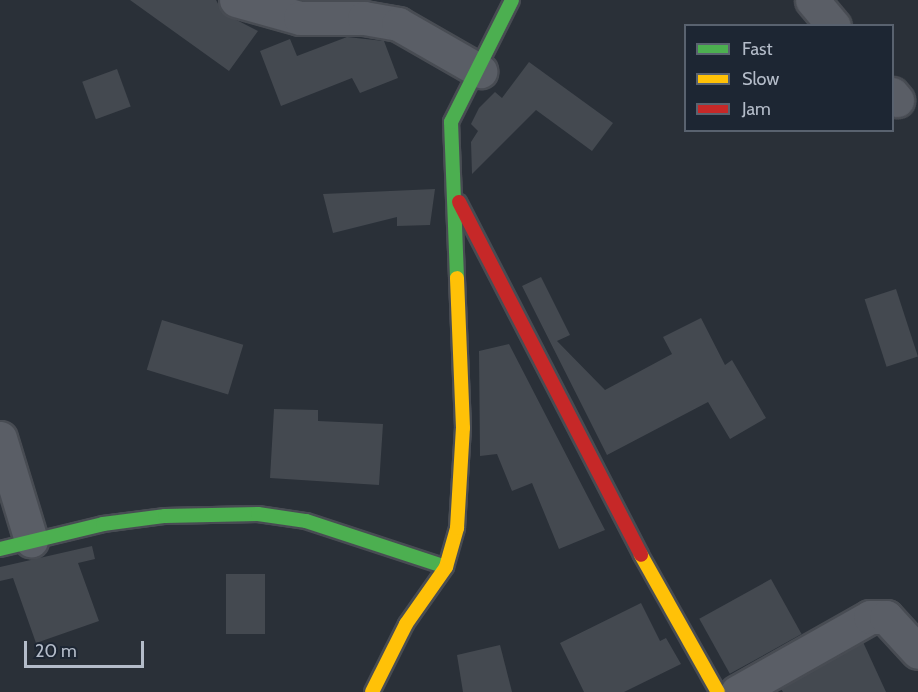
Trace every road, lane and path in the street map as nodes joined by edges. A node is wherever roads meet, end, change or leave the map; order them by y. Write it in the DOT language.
graph roads {
  1 [pos="236,0"];
  2 [pos="512,0"];
  3 [pos="812,0"];
  4 [pos="832,24"];
  5 [pos="480,70"];
  6 [pos="456,195"];
  7 [pos="0,438"];
  8 [pos="31,540"];
  9 [pos="0,549"];
  10 [pos="446,567"];
  11 [pos="918,652"];
  12 [pos="372,692"];
  13 [pos="718,692"];
  14 [pos="737,692"];
  1 -- 5 [label="street"];
  2 -- 5 [label="street"];
  3 -- 4 [label="street"];
  5 -- 6 [label="street"];
  6 -- 10 [label="street"];
  6 -- 13 [label="street"];
  7 -- 8 [label="street"];
  8 -- 9 [label="street"];
  8 -- 10 [label="street"];
  10 -- 12 [label="street"];
  11 -- 14 [label="street"];
}
